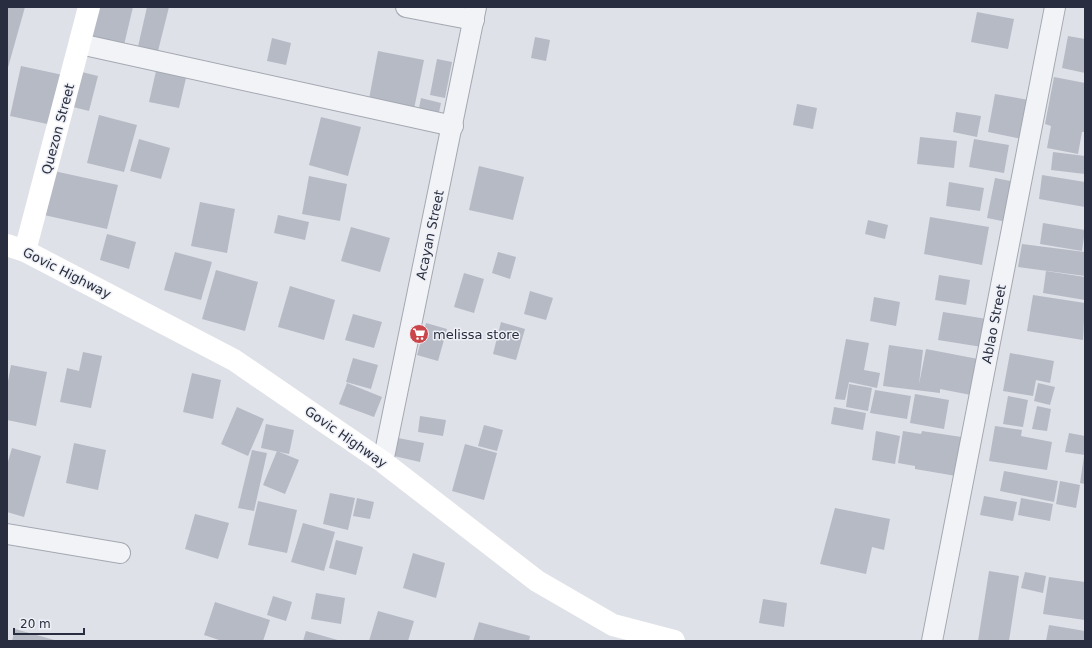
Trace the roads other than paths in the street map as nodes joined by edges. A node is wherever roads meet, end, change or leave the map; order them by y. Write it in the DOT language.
graph roads {
  1 [pos="90,7"];
  2 [pos="406,7"];
  3 [pos="1055,7"];
  4 [pos="441,10"];
  5 [pos="475,13"];
  6 [pos="80,44"];
  7 [pos="453,126"];
  8 [pos="16,248"];
  9 [pos="383,462"];
  10 [pos="7,534"];
  11 [pos="120,553"];
  12 [pos="674,641"];
  13 [pos="932,641"];
  1 -- 6 [label="main road, Quezon Street"];
  2 -- 4 [label="street"];
  3 -- 13 [label="street, Ablao Street"];
  4 -- 5 [label="street"];
  5 -- 7 [label="street, Acayan Street"];
  6 -- 7 [label="street"];
  6 -- 8 [label="main road, Quezon Street"];
  7 -- 9 [label="street, Acayan Street"];
  8 -- 9 [label="main road, Govic Highway"];
  9 -- 12 [label="main road, Govic Highway"];
  10 -- 11 [label="street"];
}
